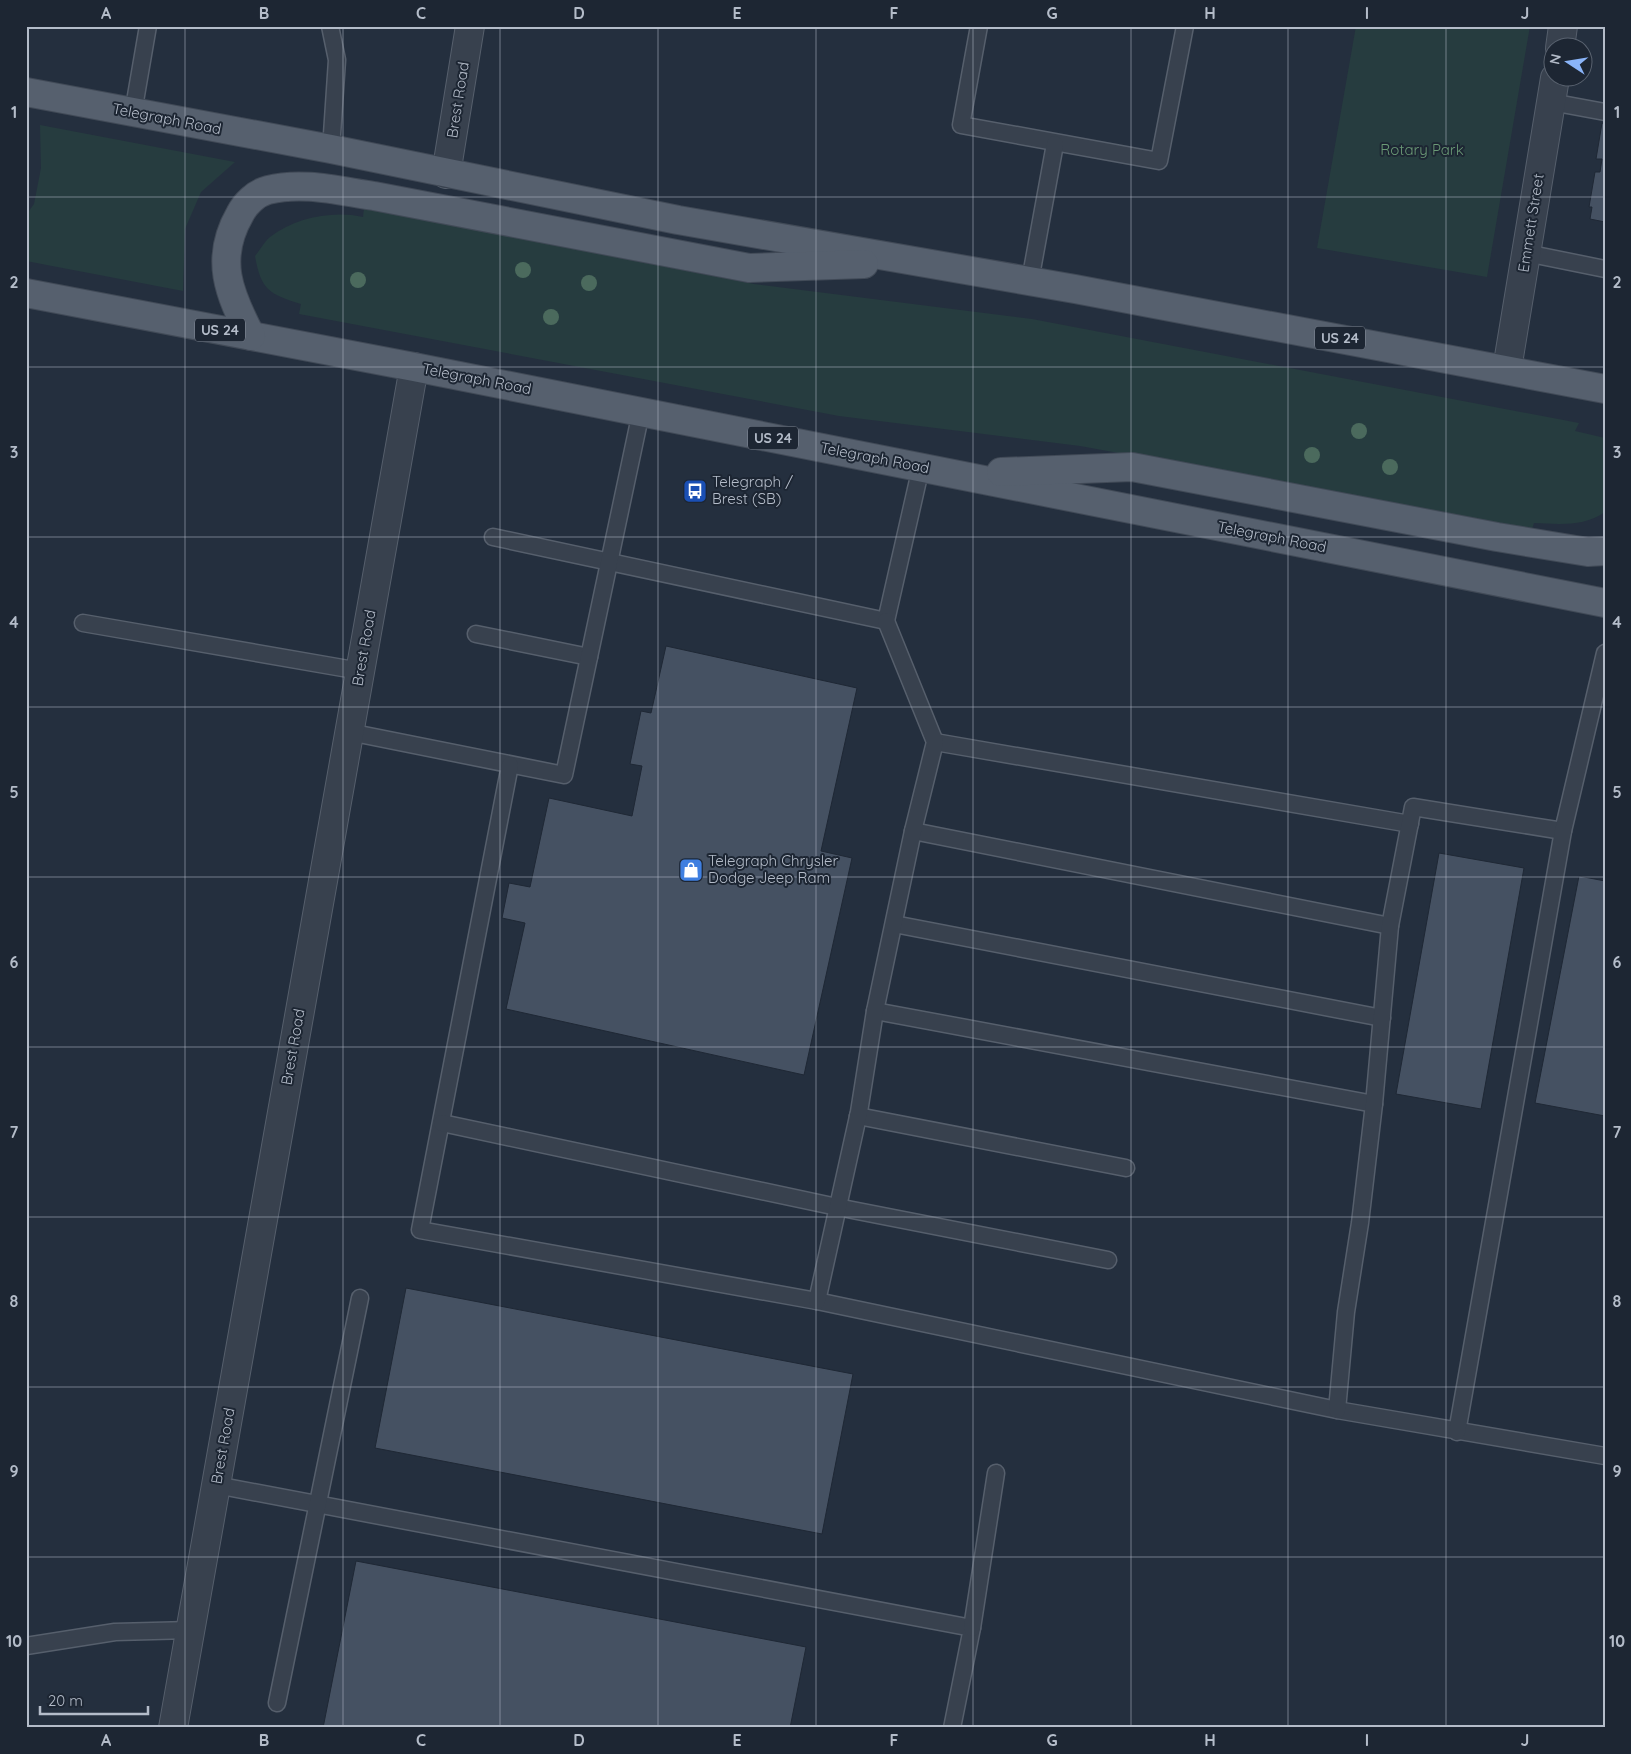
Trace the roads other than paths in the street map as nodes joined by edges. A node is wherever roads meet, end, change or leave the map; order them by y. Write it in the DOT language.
graph roads {
  1 [pos="148,26"];
  2 [pos="330,26"];
  3 [pos="470,26"];
  4 [pos="979,26"];
  5 [pos="1185,26"];
  6 [pos="1553,90"];
  7 [pos="26,92"];
  8 [pos="1605,112"];
  9 [pos="133,113"];
  10 [pos="1055,144"];
  11 [pos="331,149"];
  12 [pos="446,174"];
  13 [pos="1526,253"];
  14 [pos="920,262"];
  15 [pos="1605,269"];
  16 [pos="1030,281"];
  17 [pos="26,293"];
  18 [pos="251,336"];
  19 [pos="414,367"];
  20 [pos="1507,369"];
  21 [pos="1605,389"];
  22 [pos="641,412"];
  23 [pos="921,467"];
  24 [pos="957,474"];
  25 [pos="493,536"];
  26 [pos="1605,551"];
  27 [pos="610,560"];
  28 [pos="1605,603"];
  29 [pos="886,621"];
  30 [pos="83,623"];
  31 [pos="476,634"];
  32 [pos="1605,653"];
  33 [pos="589,657"];
  34 [pos="360,671"];
  35 [pos="349,732"];
  36 [pos="935,742"];
  37 [pos="510,765"];
  38 [pos="1410,824"];
  39 [pos="1563,831"];
  40 [pos="913,832"];
  41 [pos="894,924"];
  42 [pos="1390,926"];
  43 [pos="875,1011"];
  44 [pos="1382,1018"];
  45 [pos="1374,1104"];
  46 [pos="858,1116"];
  47 [pos="442,1123"];
  48 [pos="1126,1168"];
  49 [pos="837,1208"];
  50 [pos="1108,1260"];
  51 [pos="360,1298"];
  52 [pos="817,1301"];
  53 [pos="1337,1410"];
  54 [pos="1457,1432"];
  55 [pos="1605,1456"];
  56 [pos="996,1473"];
  57 [pos="216,1485"];
  58 [pos="319,1505"];
  59 [pos="972,1628"];
  60 [pos="190,1630"];
  61 [pos="26,1646"];
  62 [pos="277,1704"];
  63 [pos="173,1728"];
  64 [pos="952,1728"];
  1 -- 9 [label="lane"];
  2 -- 11 [label="lane"];
  3 -- 12 [label="street, Brest Road"];
  4 -- 10 [label="lane"];
  5 -- 10 [label="lane"];
  6 -- 8 [label="lane"];
  6 -- 13 [label="street, Emmett Street"];
  7 -- 9 [label="main road, Telegraph Road / US 24"];
  9 -- 11 [label="main road, Telegraph Road / US 24"];
  10 -- 16 [label="lane"];
  11 -- 12 [label="main road, Telegraph Road / US 24"];
  12 -- 14 [label="main road, Telegraph Road / US 24"];
  13 -- 15 [label="lane"];
  13 -- 20 [label="street, Emmett Street"];
  14 -- 16 [label="main road, Telegraph Road / US 24"];
  14 -- 18 [label="main road"];
  16 -- 20 [label="main road, Telegraph Road / US 24"];
  17 -- 18 [label="main road, Telegraph Road / US 24"];
  18 -- 19 [label="main road, Telegraph Road / US 24"];
  19 -- 22 [label="main road, Telegraph Road / US 24"];
  19 -- 34 [label="street, Brest Road"];
  20 -- 21 [label="main road, Telegraph Road / US 24"];
  22 -- 23 [label="main road, Telegraph Road / US 24"];
  22 -- 27 [label="lane"];
  23 -- 24 [label="main road, Telegraph Road / US 24"];
  23 -- 29 [label="lane"];
  24 -- 26 [label="main road"];
  24 -- 28 [label="main road, Telegraph Road / US 24"];
  25 -- 27 [label="lane"];
  27 -- 29 [label="lane"];
  27 -- 33 [label="lane"];
  29 -- 36 [label="lane"];
  30 -- 34 [label="lane"];
  31 -- 33 [label="lane"];
  32 -- 39 [label="lane"];
  33 -- 37 [label="lane"];
  34 -- 35 [label="street, Brest Road"];
  35 -- 37 [label="lane"];
  35 -- 57 [label="street, Brest Road"];
  36 -- 38 [label="lane"];
  36 -- 40 [label="lane"];
  37 -- 47 [label="lane"];
  38 -- 39 [label="lane"];
  38 -- 42 [label="lane"];
  39 -- 54 [label="lane"];
  40 -- 41 [label="lane"];
  40 -- 42 [label="lane"];
  41 -- 43 [label="lane"];
  41 -- 44 [label="lane"];
  42 -- 44 [label="lane"];
  43 -- 45 [label="lane"];
  43 -- 46 [label="lane"];
  44 -- 45 [label="lane"];
  45 -- 53 [label="lane"];
  46 -- 48 [label="lane"];
  46 -- 49 [label="lane"];
  47 -- 49 [label="lane"];
  47 -- 52 [label="lane"];
  49 -- 50 [label="lane"];
  49 -- 52 [label="lane"];
  51 -- 58 [label="lane"];
  52 -- 53 [label="lane"];
  53 -- 54 [label="lane"];
  54 -- 55 [label="lane"];
  56 -- 59 [label="lane"];
  57 -- 58 [label="lane"];
  57 -- 60 [label="street, Brest Road"];
  58 -- 59 [label="lane"];
  58 -- 62 [label="lane"];
  59 -- 64 [label="lane"];
  60 -- 61 [label="lane"];
  60 -- 63 [label="street, Brest Road"];
}
